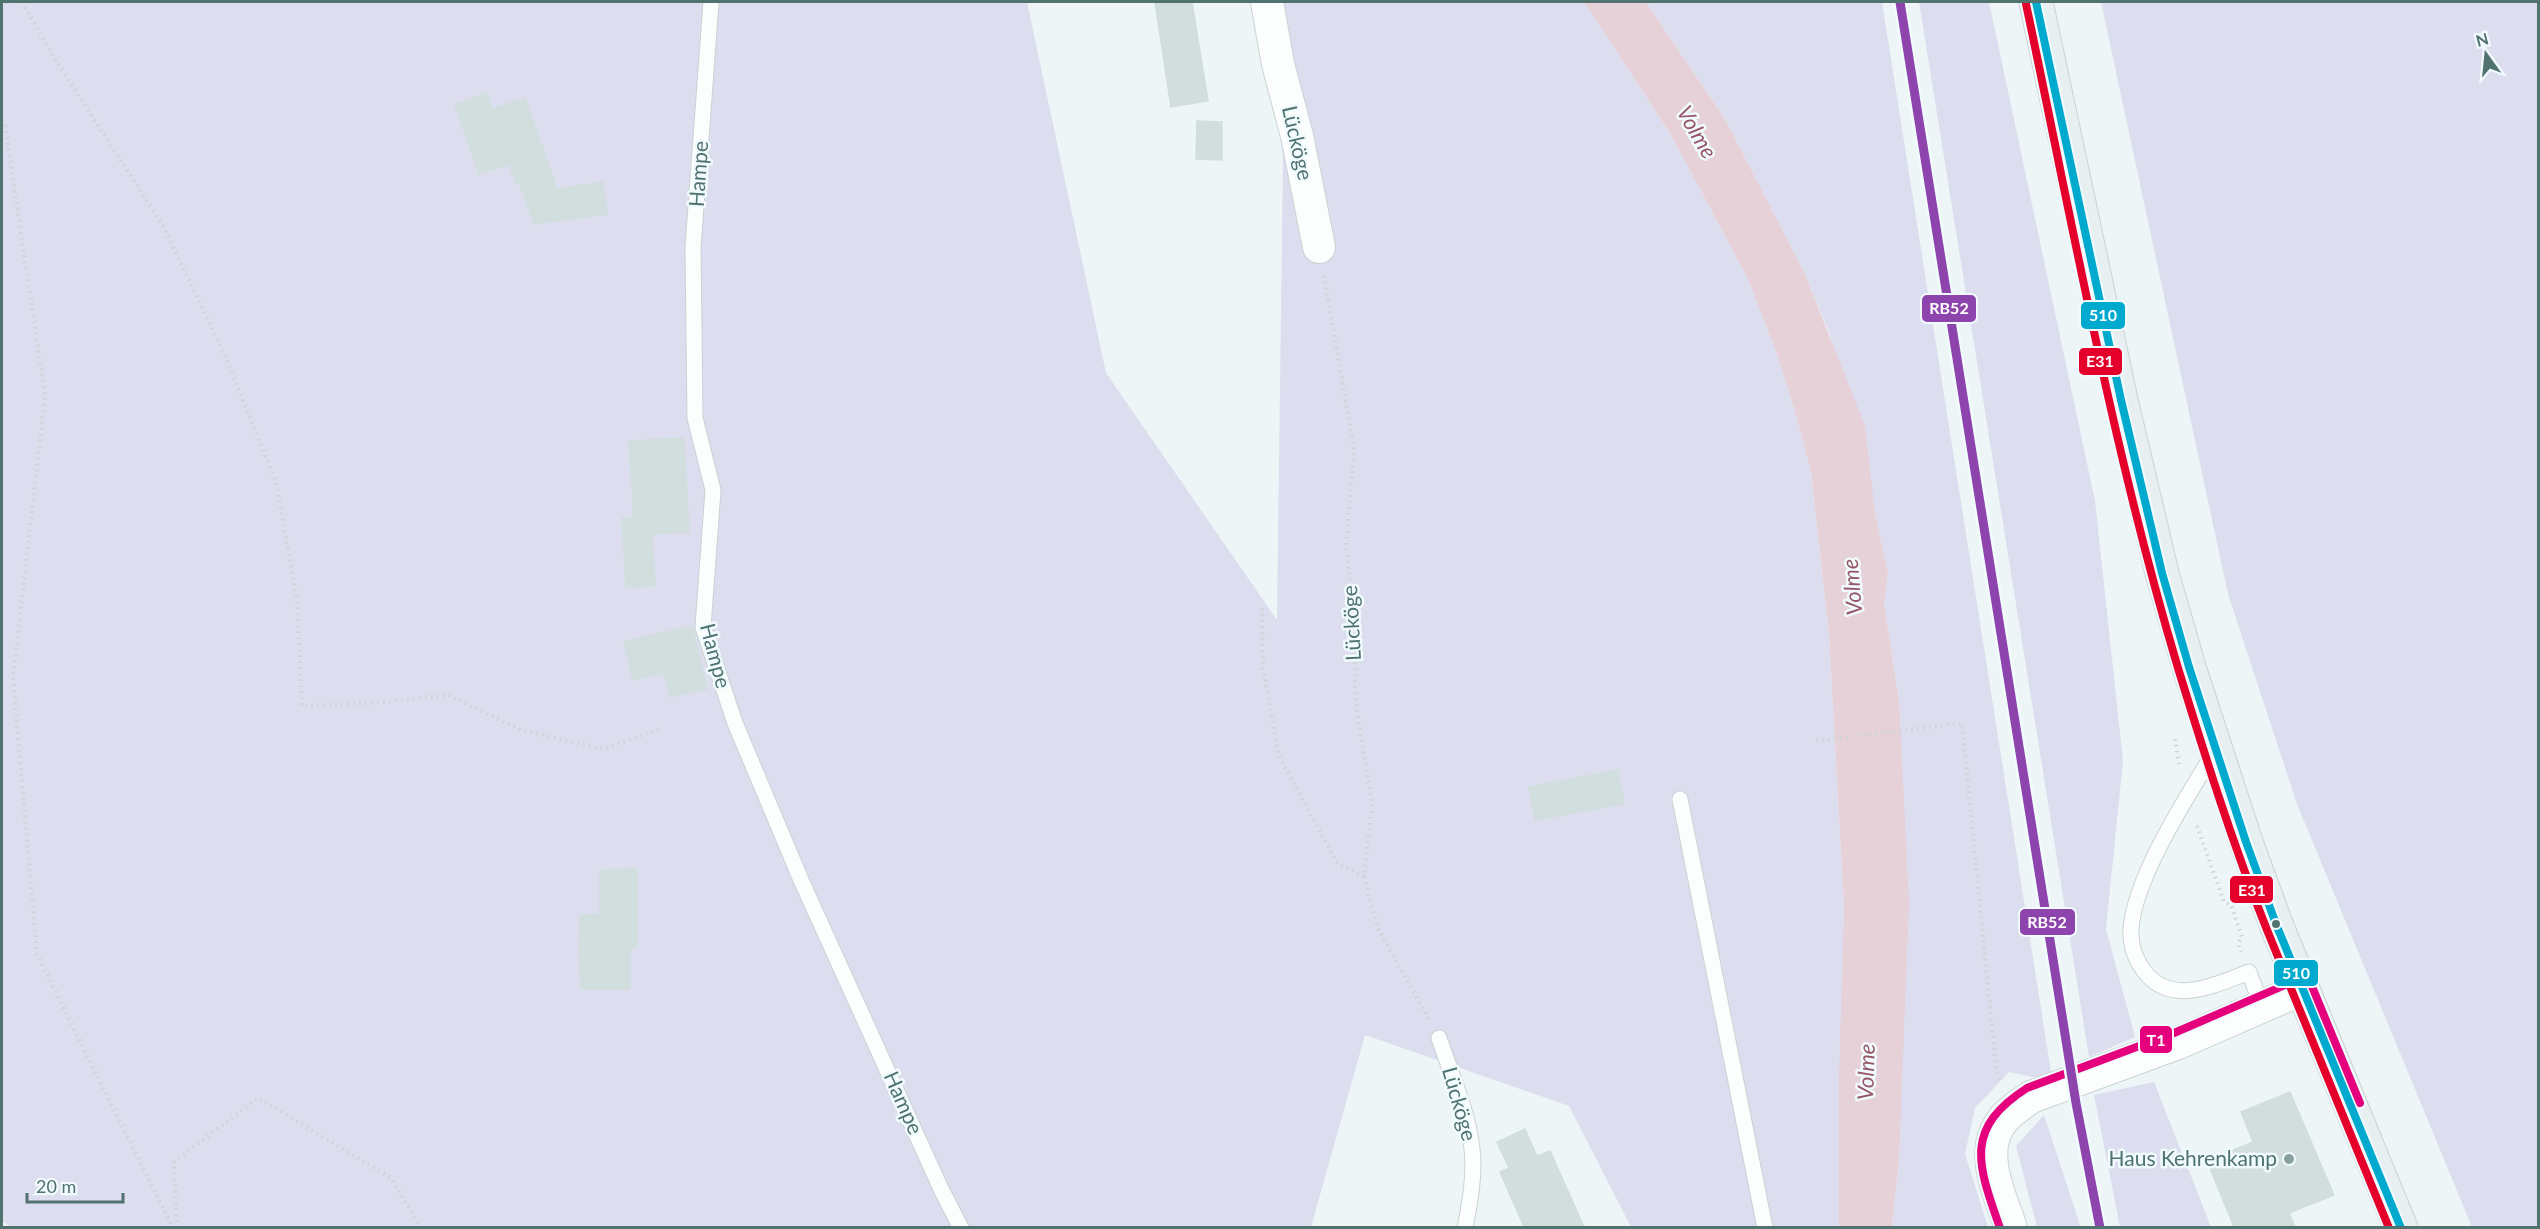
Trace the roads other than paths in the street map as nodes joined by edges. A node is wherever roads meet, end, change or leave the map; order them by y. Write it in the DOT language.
graph roads {
  1 [pos="711,2"];
  2 [pos="1267,2"];
  3 [pos="2036,2"];
  4 [pos="1319,247"];
  5 [pos="2215,751"];
  6 [pos="1680,799"];
  7 [pos="2302,989"];
  8 [pos="2262,1007"];
  9 [pos="1439,1038"];
  10 [pos="961,1227"];
  11 [pos="1465,1227"];
  12 [pos="1765,1227"];
  13 [pos="2011,1227"];
  14 [pos="2401,1227"];
  1 -- 10 [label="lane, Hampe"];
  2 -- 4 [label="street, Lücköge"];
  3 -- 5 [label="main road"];
  5 -- 7 [label="main road"];
  5 -- 8 [label="lane"];
  6 -- 12 [label="lane"];
  7 -- 8 [label="street"];
  7 -- 14 [label="main road"];
  8 -- 13 [label="street"];
  9 -- 11 [label="lane, Lücköge"];
}
